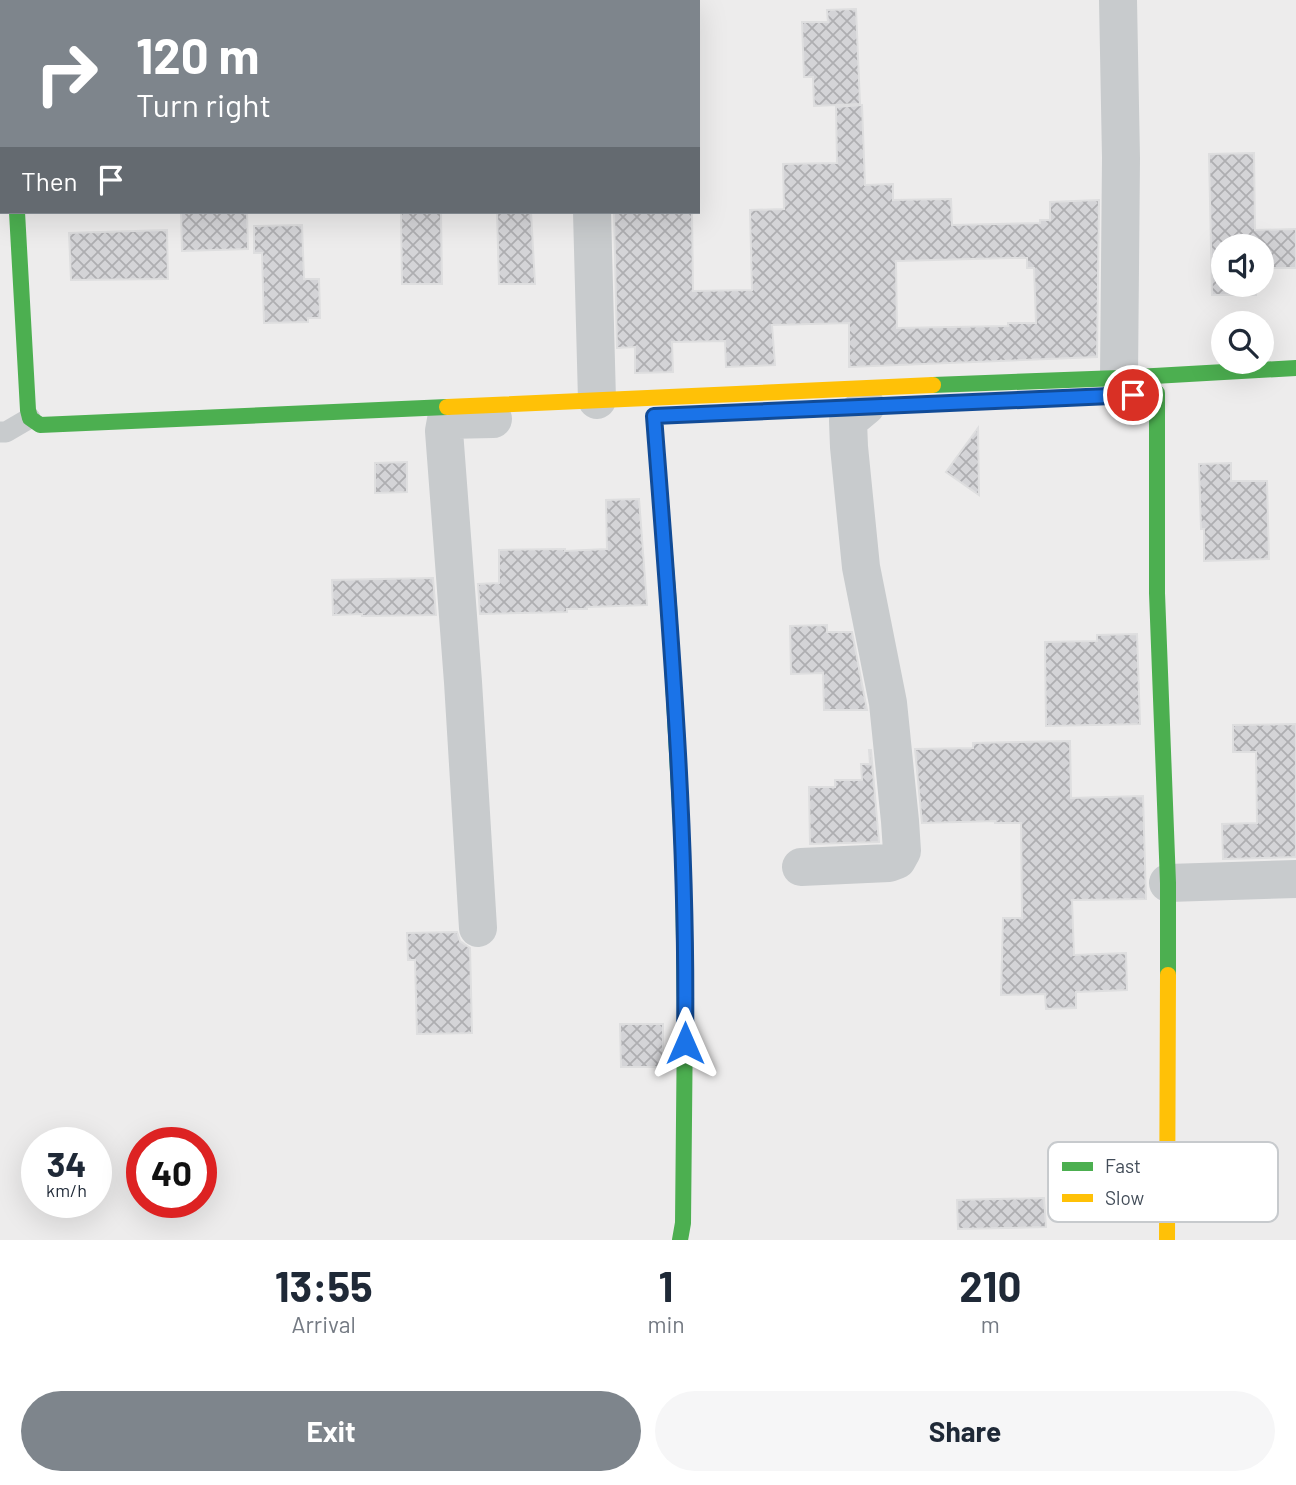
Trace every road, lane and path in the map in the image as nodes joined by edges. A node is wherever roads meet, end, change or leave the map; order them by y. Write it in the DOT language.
graph roads {
  1 [pos="1118,0"];
  2 [pos="17,214"];
  3 [pos="592,214"];
  4 [pos="1296,368"];
  5 [pos="1119,378"];
  6 [pos="1296,382"];
  7 [pos="1157,393"];
  8 [pos="597,400"];
  9 [pos="866,406"];
  10 [pos="654,416"];
  11 [pos="30,418"];
  12 [pos="0,432"];
  13 [pos="801,867"];
  14 [pos="1296,879"];
  15 [pos="1168,883"];
  16 [pos="478,928"];
  17 [pos="1167,1142"];
  18 [pos="1167,1222"];
  19 [pos="680,1240"];
  20 [pos="1167,1240"];
  1 -- 5 [label="street"];
  2 -- 11 [label="street"];
  3 -- 8 [label="street"];
  4 -- 5 [label="street"];
  5 -- 8 [label="street"];
  6 -- 7 [label="street"];
  7 -- 9 [label="street"];
  7 -- 15 [label="street"];
  8 -- 11 [label="street"];
  9 -- 10 [label="street"];
  9 -- 13 [label="street"];
  10 -- 16 [label="street"];
  10 -- 19 [label="street"];
  11 -- 12 [label="lane"];
  14 -- 15 [label="street"];
  15 -- 17 [label="street"];
  18 -- 20 [label="street"];
}
